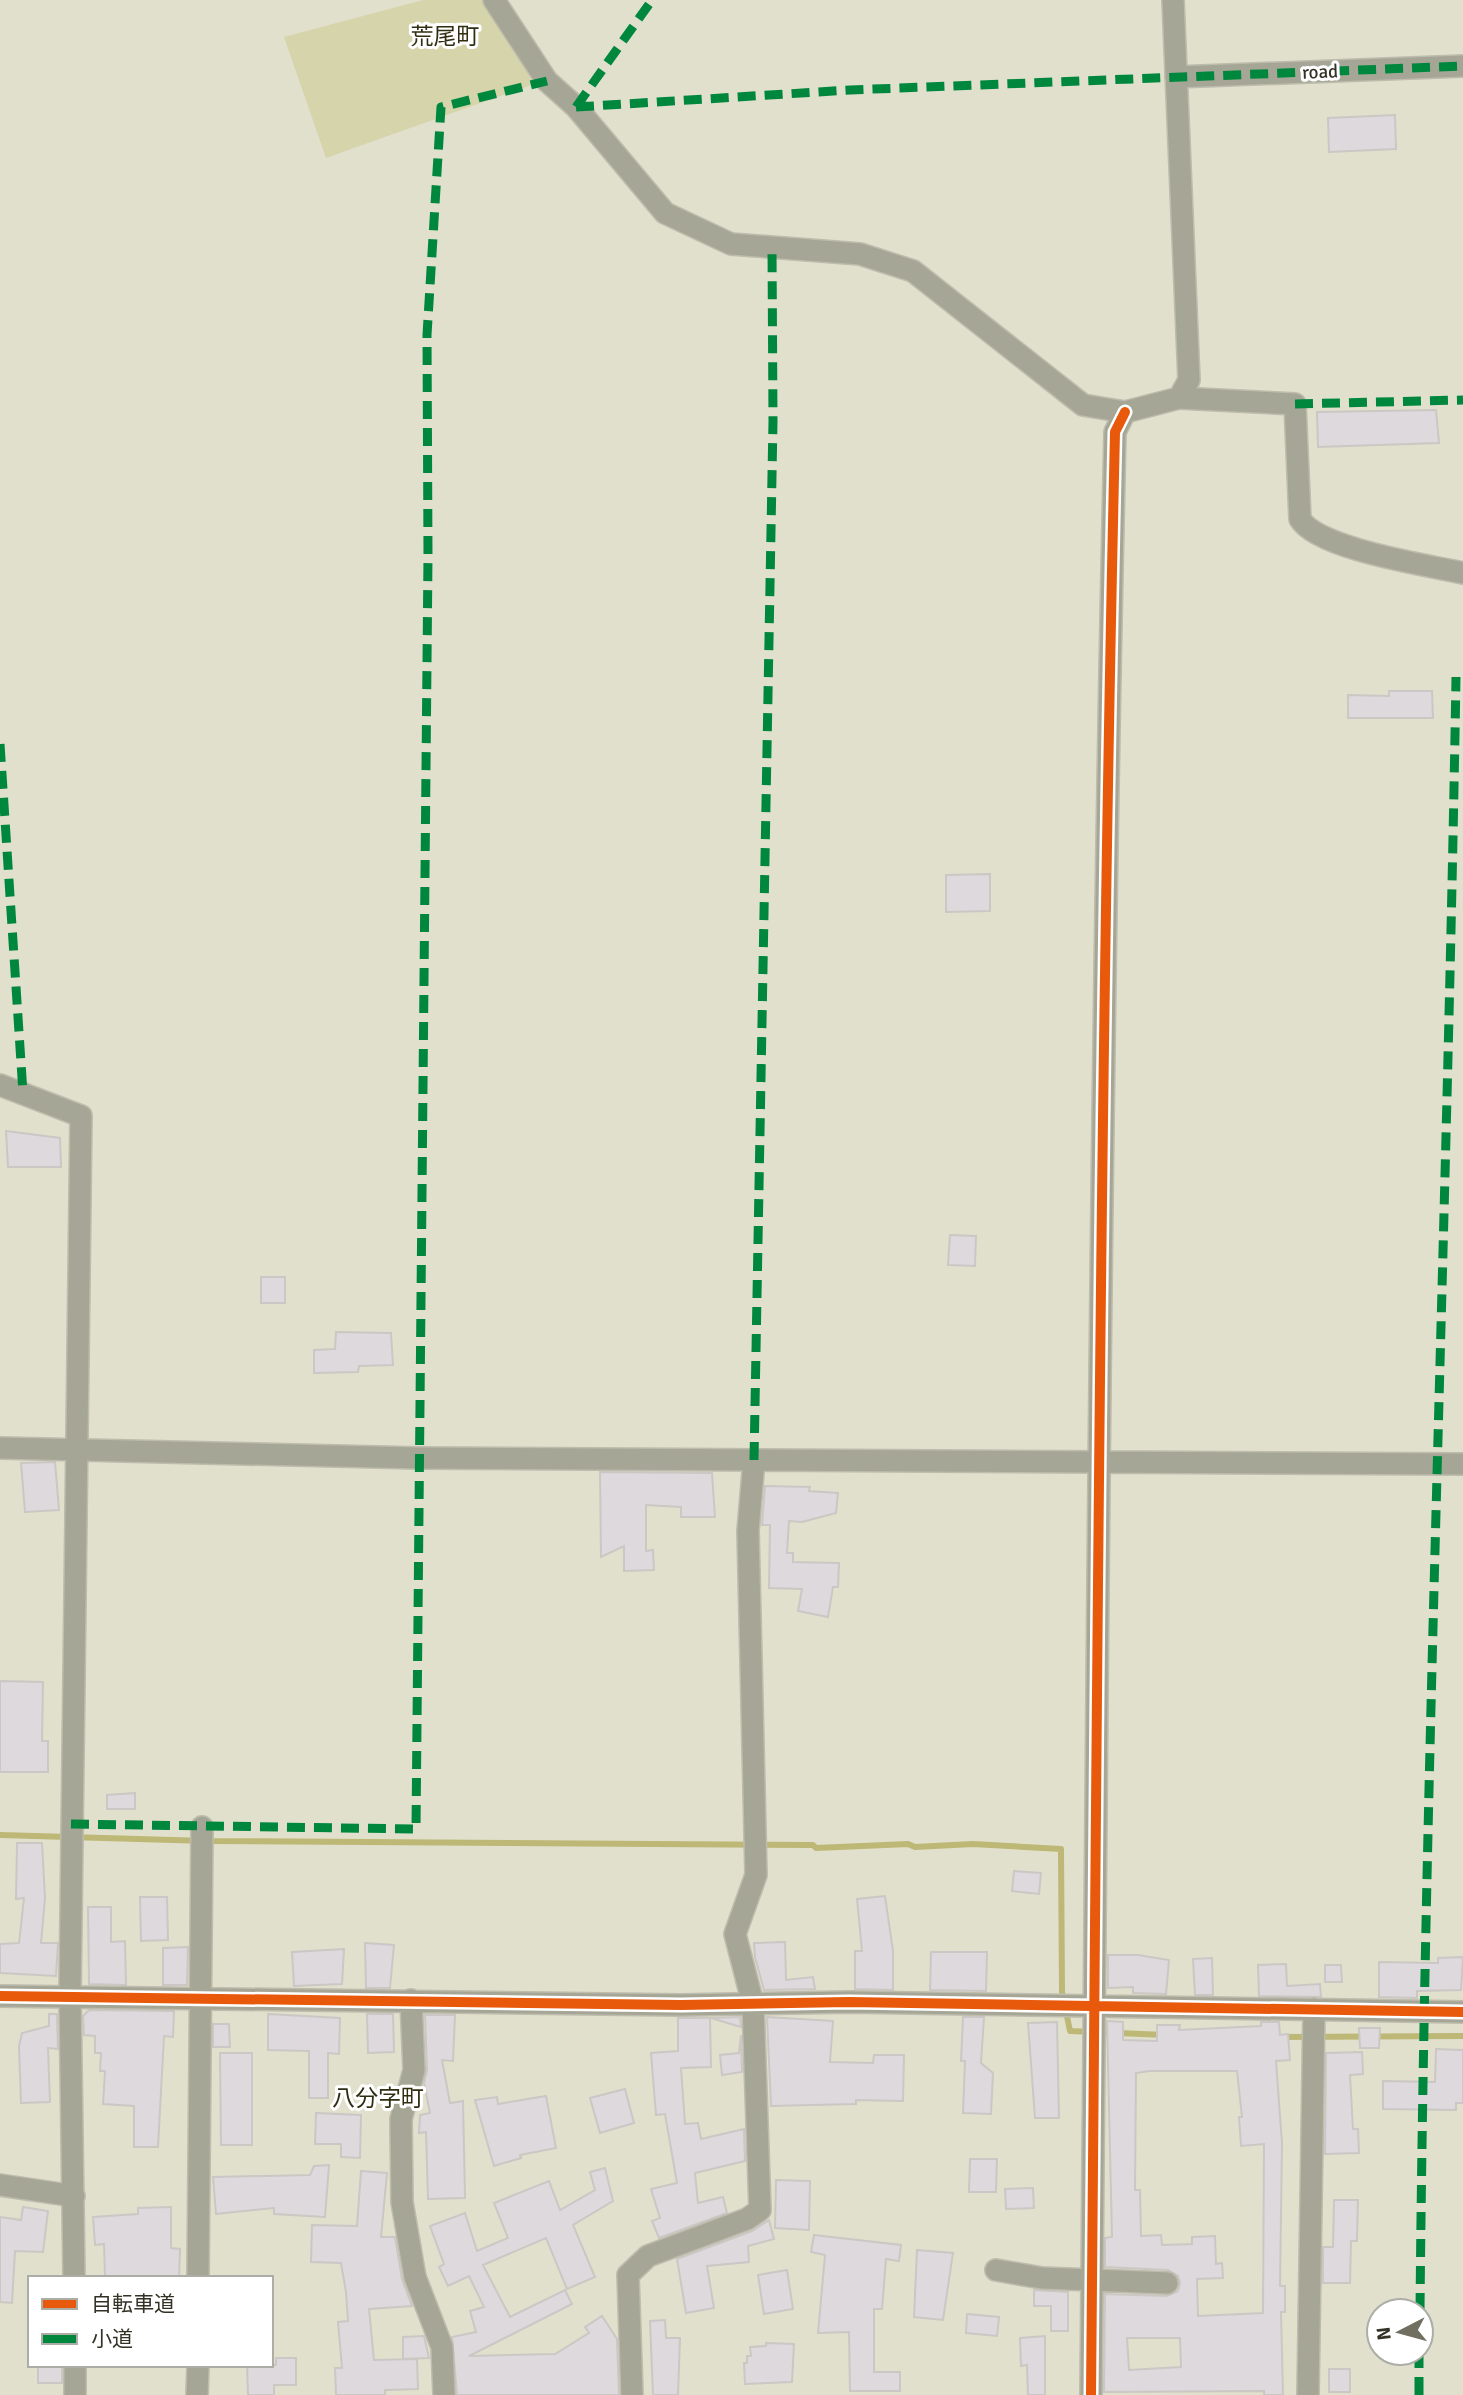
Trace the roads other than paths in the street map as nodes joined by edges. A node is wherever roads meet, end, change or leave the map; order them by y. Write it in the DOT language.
graph roads {
  1 [pos="494,0"];
  2 [pos="1173,0"];
  3 [pos="1463,65"];
  4 [pos="1176,77"];
  5 [pos="1179,398"];
  6 [pos="1125,412"];
  7 [pos="1463,573"];
  8 [pos="0,1084"];
  9 [pos="0,1448"];
  10 [pos="77,1450"];
  11 [pos="754,1460"];
  12 [pos="1098,1462"];
  13 [pos="1463,1464"];
  14 [pos="202,1827"];
  15 [pos="0,1996"];
  16 [pos="70,1996"];
  17 [pos="200,1998"];
  18 [pos="411,2000"];
  19 [pos="753,2004"];
  20 [pos="1093,2007"];
  21 [pos="1463,2012"];
  22 [pos="1314,2017"];
  23 [pos="0,2185"];
  24 [pos="74,2196"];
  25 [pos="996,2270"];
  26 [pos="74,2276"];
  27 [pos="198,2276"];
  28 [pos="1092,2281"];
  29 [pos="1167,2283"];
  30 [pos="75,2367"];
  31 [pos="198,2367"];
  32 [pos="75,2395"];
  33 [pos="198,2395"];
  34 [pos="444,2395"];
  35 [pos="632,2395"];
  36 [pos="1091,2395"];
  37 [pos="1308,2395"];
  1 -- 6 [label="street"];
  2 -- 4 [label="street"];
  3 -- 4 [label="street, road"];
  4 -- 5 [label="street"];
  5 -- 6 [label="street"];
  5 -- 7 [label="street"];
  6 -- 12 [label="street"];
  8 -- 10 [label="street"];
  9 -- 10 [label="street"];
  10 -- 11 [label="street"];
  10 -- 16 [label="street"];
  11 -- 12 [label="street"];
  11 -- 19 [label="street"];
  12 -- 13 [label="street"];
  12 -- 20 [label="street"];
  14 -- 17 [label="street"];
  15 -- 16 [label="street"];
  16 -- 17 [label="street"];
  16 -- 24 [label="street"];
  17 -- 18 [label="street"];
  17 -- 27 [label="street"];
  18 -- 19 [label="street"];
  18 -- 34 [label="street"];
  19 -- 20 [label="street"];
  19 -- 35 [label="street"];
  20 -- 22 [label="street"];
  20 -- 28 [label="street"];
  21 -- 22 [label="street"];
  22 -- 37 [label="street"];
  23 -- 24 [label="street"];
  24 -- 26 [label="street"];
  25 -- 28 [label="street"];
  28 -- 29 [label="street"];
  28 -- 36 [label="street"];
  30 -- 32 [label="street"];
  31 -- 33 [label="street"];
}
